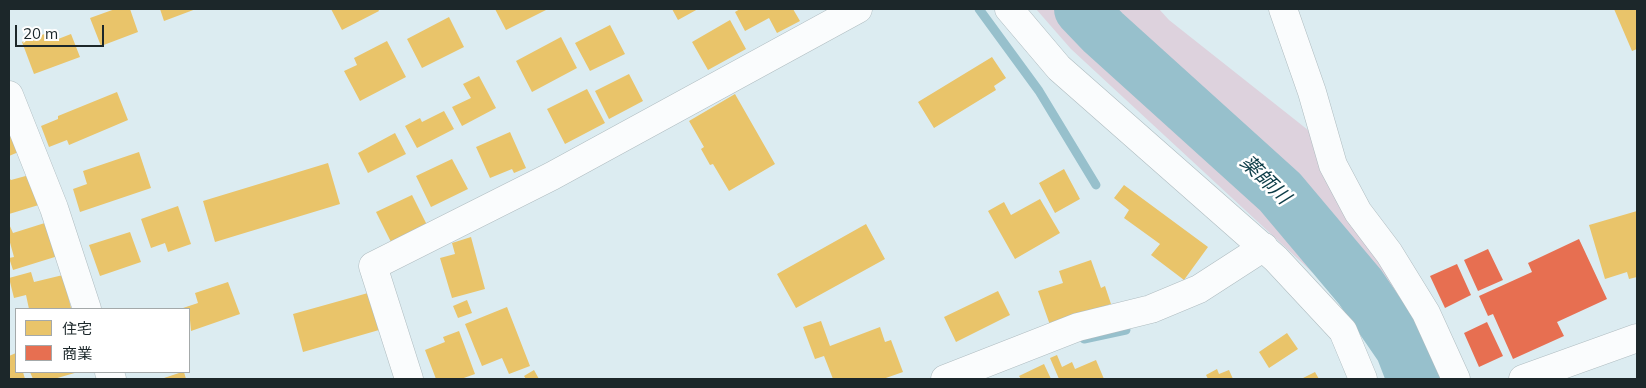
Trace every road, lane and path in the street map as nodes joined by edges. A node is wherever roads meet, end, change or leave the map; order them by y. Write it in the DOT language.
graph roads {
  1 [pos="858,9"];
  2 [pos="1009,9"];
  3 [pos="1283,9"];
  4 [pos="9,95"];
  5 [pos="1264,246"];
  6 [pos="87,308"];
  7 [pos="1637,338"];
  8 [pos="409,379"];
  9 [pos="946,379"];
  10 [pos="1363,379"];
  11 [pos="1456,379"];
  12 [pos="1523,379"];
  1 -- 8 [label="street"];
  2 -- 5 [label="street"];
  3 -- 11 [label="street"];
  4 -- 6 [label="street"];
  5 -- 9 [label="street"];
  5 -- 10 [label="street"];
  7 -- 12 [label="street"];
}
